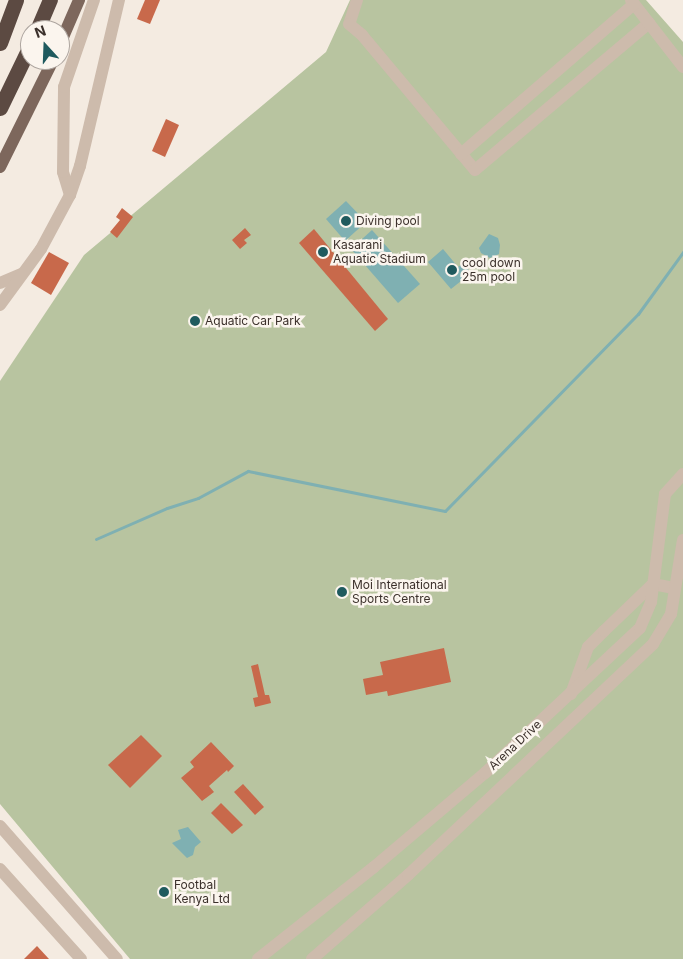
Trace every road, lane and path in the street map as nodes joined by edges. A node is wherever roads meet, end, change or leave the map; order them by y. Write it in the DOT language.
graph roads {
  1 [pos="16,0"];
  2 [pos="50,0"];
  3 [pos="79,0"];
  4 [pos="94,0"];
  5 [pos="119,0"];
  6 [pos="357,0"];
  7 [pos="632,2"];
  8 [pos="41,20"];
  9 [pos="70,21"];
  10 [pos="649,23"];
  11 [pos="0,43"];
  12 [pos="20,67"];
  13 [pos="683,67"];
  14 [pos="48,70"];
  15 [pos="558,70"];
  16 [pos="572,86"];
  17 [pos="0,108"];
  18 [pos="510,111"];
  19 [pos="524,128"];
  20 [pos="461,154"];
  21 [pos="0,167"];
  22 [pos="70,195"];
  23 [pos="21,274"];
  24 [pos="0,282"];
  25 [pos="0,305"];
  26 [pos="683,474"];
  27 [pos="683,540"];
  28 [pos="653,584"];
  29 [pos="674,588"];
  30 [pos="571,694"];
  31 [pos="0,826"];
  32 [pos="0,868"];
  33 [pos="81,959"];
  34 [pos="118,959"];
  35 [pos="258,959"];
  36 [pos="312,959"];
  1 -- 11 [label="highway"];
  2 -- 8 [label="highway"];
  3 -- 9 [label="main road"];
  4 -- 22 [label="street"];
  5 -- 22 [label="street"];
  6 -- 20 [label="street"];
  7 -- 10 [label="street"];
  7 -- 15 [label="street"];
  10 -- 13 [label="street"];
  10 -- 16 [label="street"];
  12 -- 17 [label="highway"];
  14 -- 21 [label="main road"];
  15 -- 16 [label="street"];
  15 -- 18 [label="street"];
  16 -- 19 [label="street"];
  18 -- 19 [label="street"];
  18 -- 20 [label="street"];
  19 -- 20 [label="street"];
  22 -- 23 [label="street"];
  23 -- 24 [label="street"];
  23 -- 25 [label="street"];
  26 -- 28 [label="street, Arena Drive"];
  27 -- 29 [label="street, Arena Drive"];
  28 -- 29 [label="street"];
  28 -- 30 [label="street"];
  28 -- 30 [label="street, Arena Drive"];
  29 -- 36 [label="street, Arena Drive"];
  30 -- 35 [label="street, Arena Drive"];
  31 -- 34 [label="street"];
  32 -- 33 [label="street"];
}
